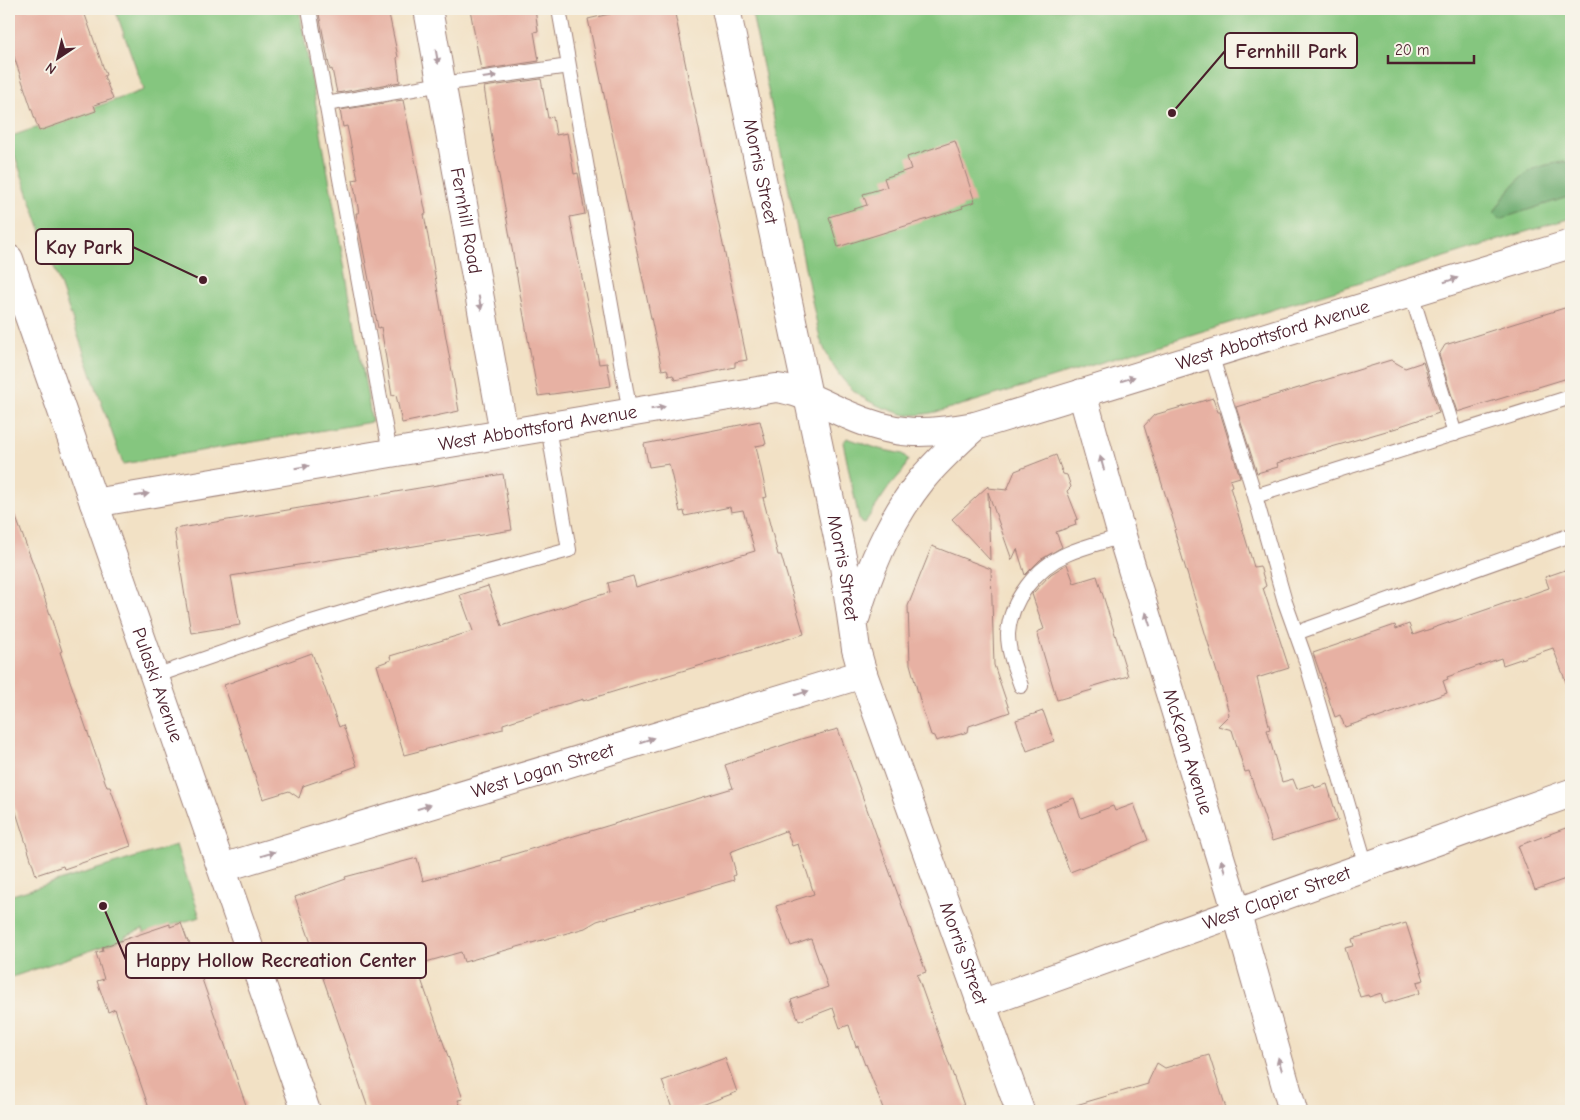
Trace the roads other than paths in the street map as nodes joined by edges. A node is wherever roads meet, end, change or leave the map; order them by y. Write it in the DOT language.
graph roads {
  1 [pos="309,9"];
  2 [pos="428,9"];
  3 [pos="559,9"];
  4 [pos="726,9"];
  5 [pos="569,66"];
  6 [pos="442,84"];
  7 [pos="326,104"];
  8 [pos="1571,244"];
  9 [pos="9,261"];
  10 [pos="1411,293"];
  11 [pos="1211,354"];
  12 [pos="1082,392"];
  13 [pos="1571,396"];
  14 [pos="809,397"];
  15 [pos="630,413"];
  16 [pos="975,426"];
  17 [pos="548,427"];
  18 [pos="504,433"];
  19 [pos="1455,434"];
  20 [pos="390,453"];
  21 [pos="1255,496"];
  22 [pos="94,503"];
  23 [pos="1571,535"];
  24 [pos="1122,536"];
  25 [pos="854,624"];
  26 [pos="1296,633"];
  27 [pos="863,674"];
  28 [pos="156,676"];
  29 [pos="1021,686"];
  30 [pos="1571,793"];
  31 [pos="1366,866"];
  32 [pos="222,868"];
  33 [pos="1236,913"];
  34 [pos="981,1004"];
  35 [pos="306,1111"];
  36 [pos="1020,1111"];
  37 [pos="1293,1111"];
  1 -- 7 [label="lane"];
  2 -- 6 [label="street, Fernhill Road, one-way"];
  3 -- 5 [label="lane"];
  4 -- 14 [label="street, Morris Street"];
  6 -- 5 [label="lane, one-way"];
  5 -- 15 [label="lane"];
  6 -- 7 [label="lane"];
  6 -- 18 [label="street, Fernhill Road, one-way"];
  7 -- 20 [label="lane"];
  10 -- 8 [label="street, West Abbottsford Avenue, one-way"];
  9 -- 22 [label="street, Pulaski Avenue"];
  10 -- 11 [label="street, West Abbottsford Avenue"];
  10 -- 19 [label="lane"];
  12 -- 11 [label="street, West Abbottsford Avenue, one-way"];
  11 -- 21 [label="lane"];
  12 -- 16 [label="street, West Abbottsford Avenue"];
  24 -- 12 [label="street, McKean Avenue, one-way"];
  13 -- 19 [label="lane"];
  15 -- 14 [label="street, West Abbottsford Avenue, one-way"];
  14 -- 16 [label="street, West Abbottsford Avenue"];
  14 -- 25 [label="street, Morris Street"];
  15 -- 17 [label="street, West Abbottsford Avenue"];
  16 -- 25 [label="street, West Abbottsford Avenue"];
  17 -- 18 [label="street, West Abbottsford Avenue"];
  17 -- 28 [label="lane"];
  18 -- 20 [label="street, West Abbottsford Avenue"];
  19 -- 21 [label="lane"];
  22 -- 20 [label="street, West Abbottsford Avenue, one-way"];
  21 -- 26 [label="lane"];
  22 -- 28 [label="street, Pulaski Avenue"];
  23 -- 26 [label="lane"];
  24 -- 29 [label="lane"];
  33 -- 24 [label="street, McKean Avenue, one-way"];
  25 -- 27 [label="street, Morris Street"];
  26 -- 31 [label="lane"];
  32 -- 27 [label="street, West Logan Street, one-way"];
  27 -- 34 [label="street, Morris Street"];
  28 -- 32 [label="street, Pulaski Avenue"];
  30 -- 31 [label="street, West Clapier Street"];
  31 -- 33 [label="street, West Clapier Street"];
  32 -- 35 [label="street, Pulaski Avenue"];
  33 -- 34 [label="street, West Clapier Street"];
  37 -- 33 [label="street, McKean Avenue, one-way"];
  34 -- 36 [label="street, Morris Street"];
}
